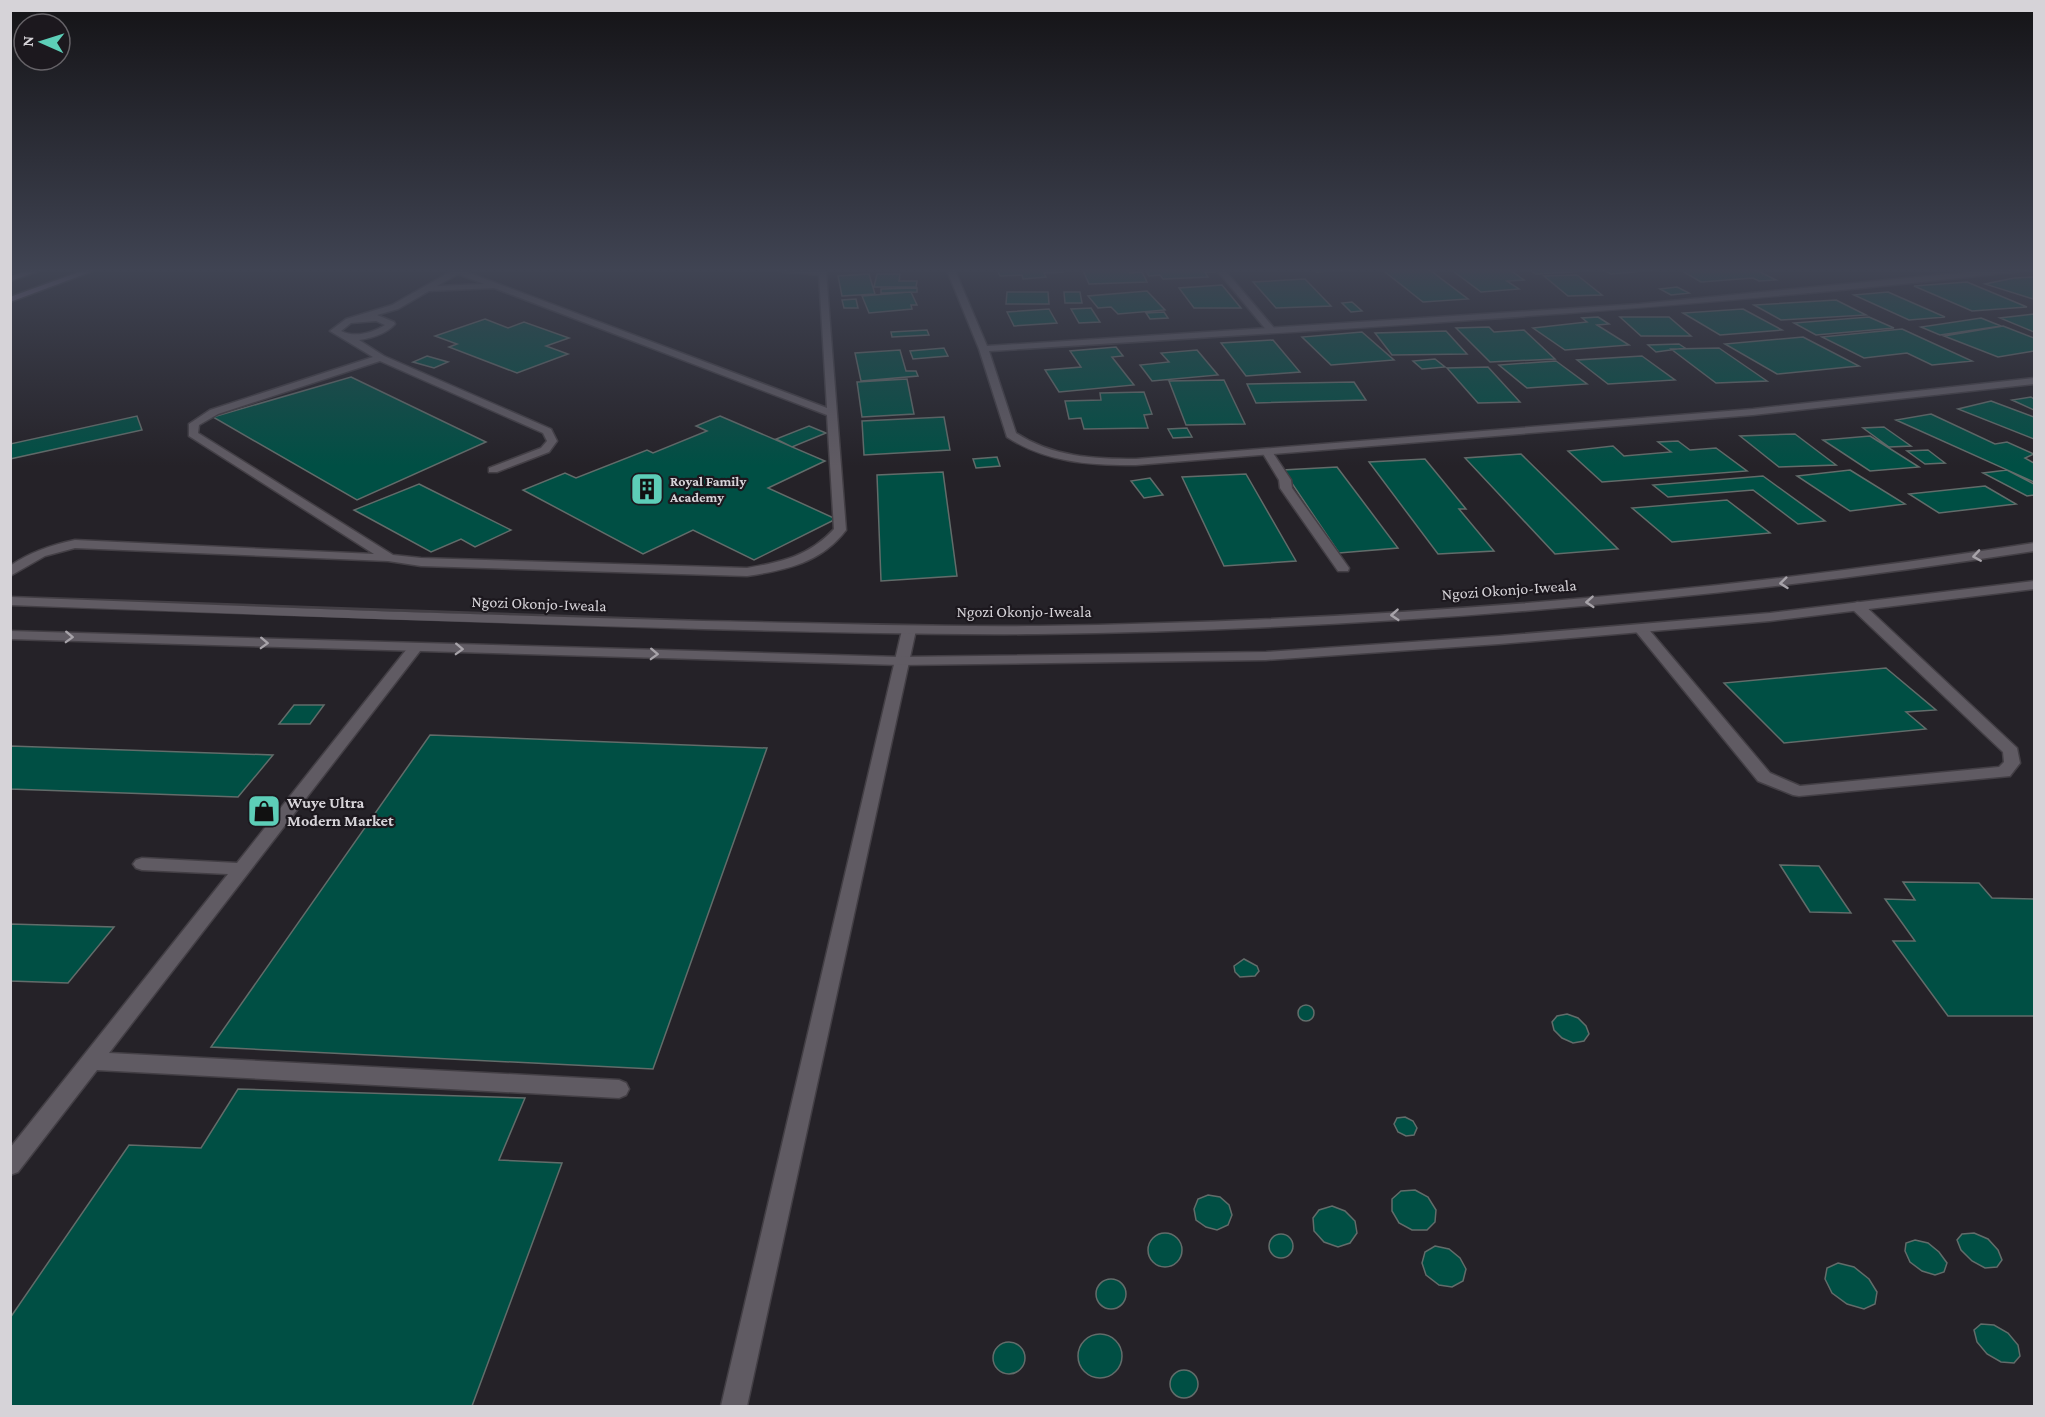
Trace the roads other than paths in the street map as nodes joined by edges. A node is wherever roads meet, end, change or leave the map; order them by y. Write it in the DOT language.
graph roads {
  1 [pos="339,334"];
  2 [pos="363,334"];
  3 [pos="379,334"];
  4 [pos="625,334"];
  5 [pos="826,334"];
  6 [pos="978,334"];
  7 [pos="1209,334"];
  8 [pos="348,337"];
  9 [pos="363,346"];
  10 [pos="984,349"];
  11 [pos="381,358"];
  12 [pos="2034,381"];
  13 [pos="831,413"];
  14 [pos="1268,452"];
  15 [pos="494,470"];
  16 [pos="2034,547"];
  17 [pos="390,558"];
  18 [pos="1343,568"];
  19 [pos="10,572"];
  20 [pos="2034,585"];
  21 [pos="10,601"];
  22 [pos="1857,606"];
  23 [pos="1640,628"];
  24 [pos="909,630"];
  25 [pos="10,635"];
  26 [pos="415,648"];
  27 [pos="900,661"];
  28 [pos="142,864"];
  29 [pos="243,869"];
  30 [pos="93,1061"];
  31 [pos="619,1089"];
  32 [pos="10,1165"];
  33 [pos="734,1407"];
  1 -- 8 [label="street"];
  2 -- 8 [label="street"];
  3 -- 9 [label="street"];
  4 -- 13 [label="street"];
  5 -- 13 [label="street"];
  6 -- 10 [label="street"];
  7 -- 10 [label="street"];
  8 -- 9 [label="street"];
  9 -- 11 [label="street"];
  10 -- 14 [label="street"];
  11 -- 15 [label="street"];
  11 -- 17 [label="street"];
  12 -- 14 [label="street"];
  13 -- 17 [label="street"];
  14 -- 18 [label="street"];
  16 -- 24 [label="street, Ngozi Okonjo-Iweala, one-way"];
  17 -- 19 [label="street"];
  20 -- 22 [label="street"];
  21 -- 24 [label="street, Ngozi Okonjo-Iweala"];
  22 -- 23 [label="street"];
  22 -- 23 [label="street"];
  23 -- 27 [label="street"];
  24 -- 27 [label="street"];
  25 -- 26 [label="street, one-way"];
  26 -- 27 [label="street, one-way"];
  26 -- 29 [label="street"];
  27 -- 33 [label="street"];
  28 -- 29 [label="street"];
  29 -- 30 [label="street"];
  30 -- 31 [label="street"];
  30 -- 32 [label="street"];
}
